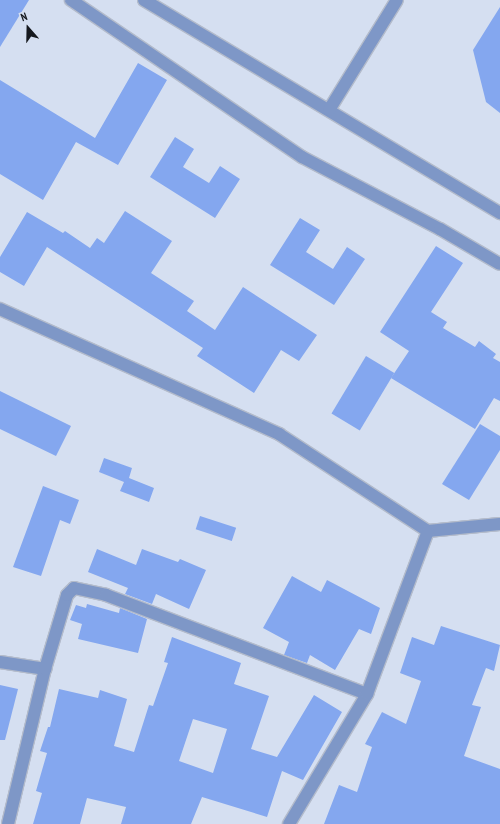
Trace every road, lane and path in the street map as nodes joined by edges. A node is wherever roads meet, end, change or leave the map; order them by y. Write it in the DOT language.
graph roads {
  1 [pos="71,0"];
  2 [pos="144,0"];
  3 [pos="397,0"];
  4 [pos="329,110"];
  5 [pos="500,213"];
  6 [pos="500,264"];
  7 [pos="0,309"];
  8 [pos="500,524"];
  9 [pos="428,531"];
  10 [pos="0,662"];
  11 [pos="45,669"];
  12 [pos="367,694"];
  13 [pos="8,824"];
  14 [pos="289,824"];
  1 -- 6 [label="street"];
  2 -- 4 [label="street"];
  3 -- 4 [label="street"];
  4 -- 5 [label="street"];
  7 -- 9 [label="street"];
  8 -- 9 [label="street"];
  9 -- 12 [label="street"];
  10 -- 11 [label="street"];
  11 -- 12 [label="street"];
  11 -- 13 [label="street"];
  12 -- 14 [label="street"];
}
